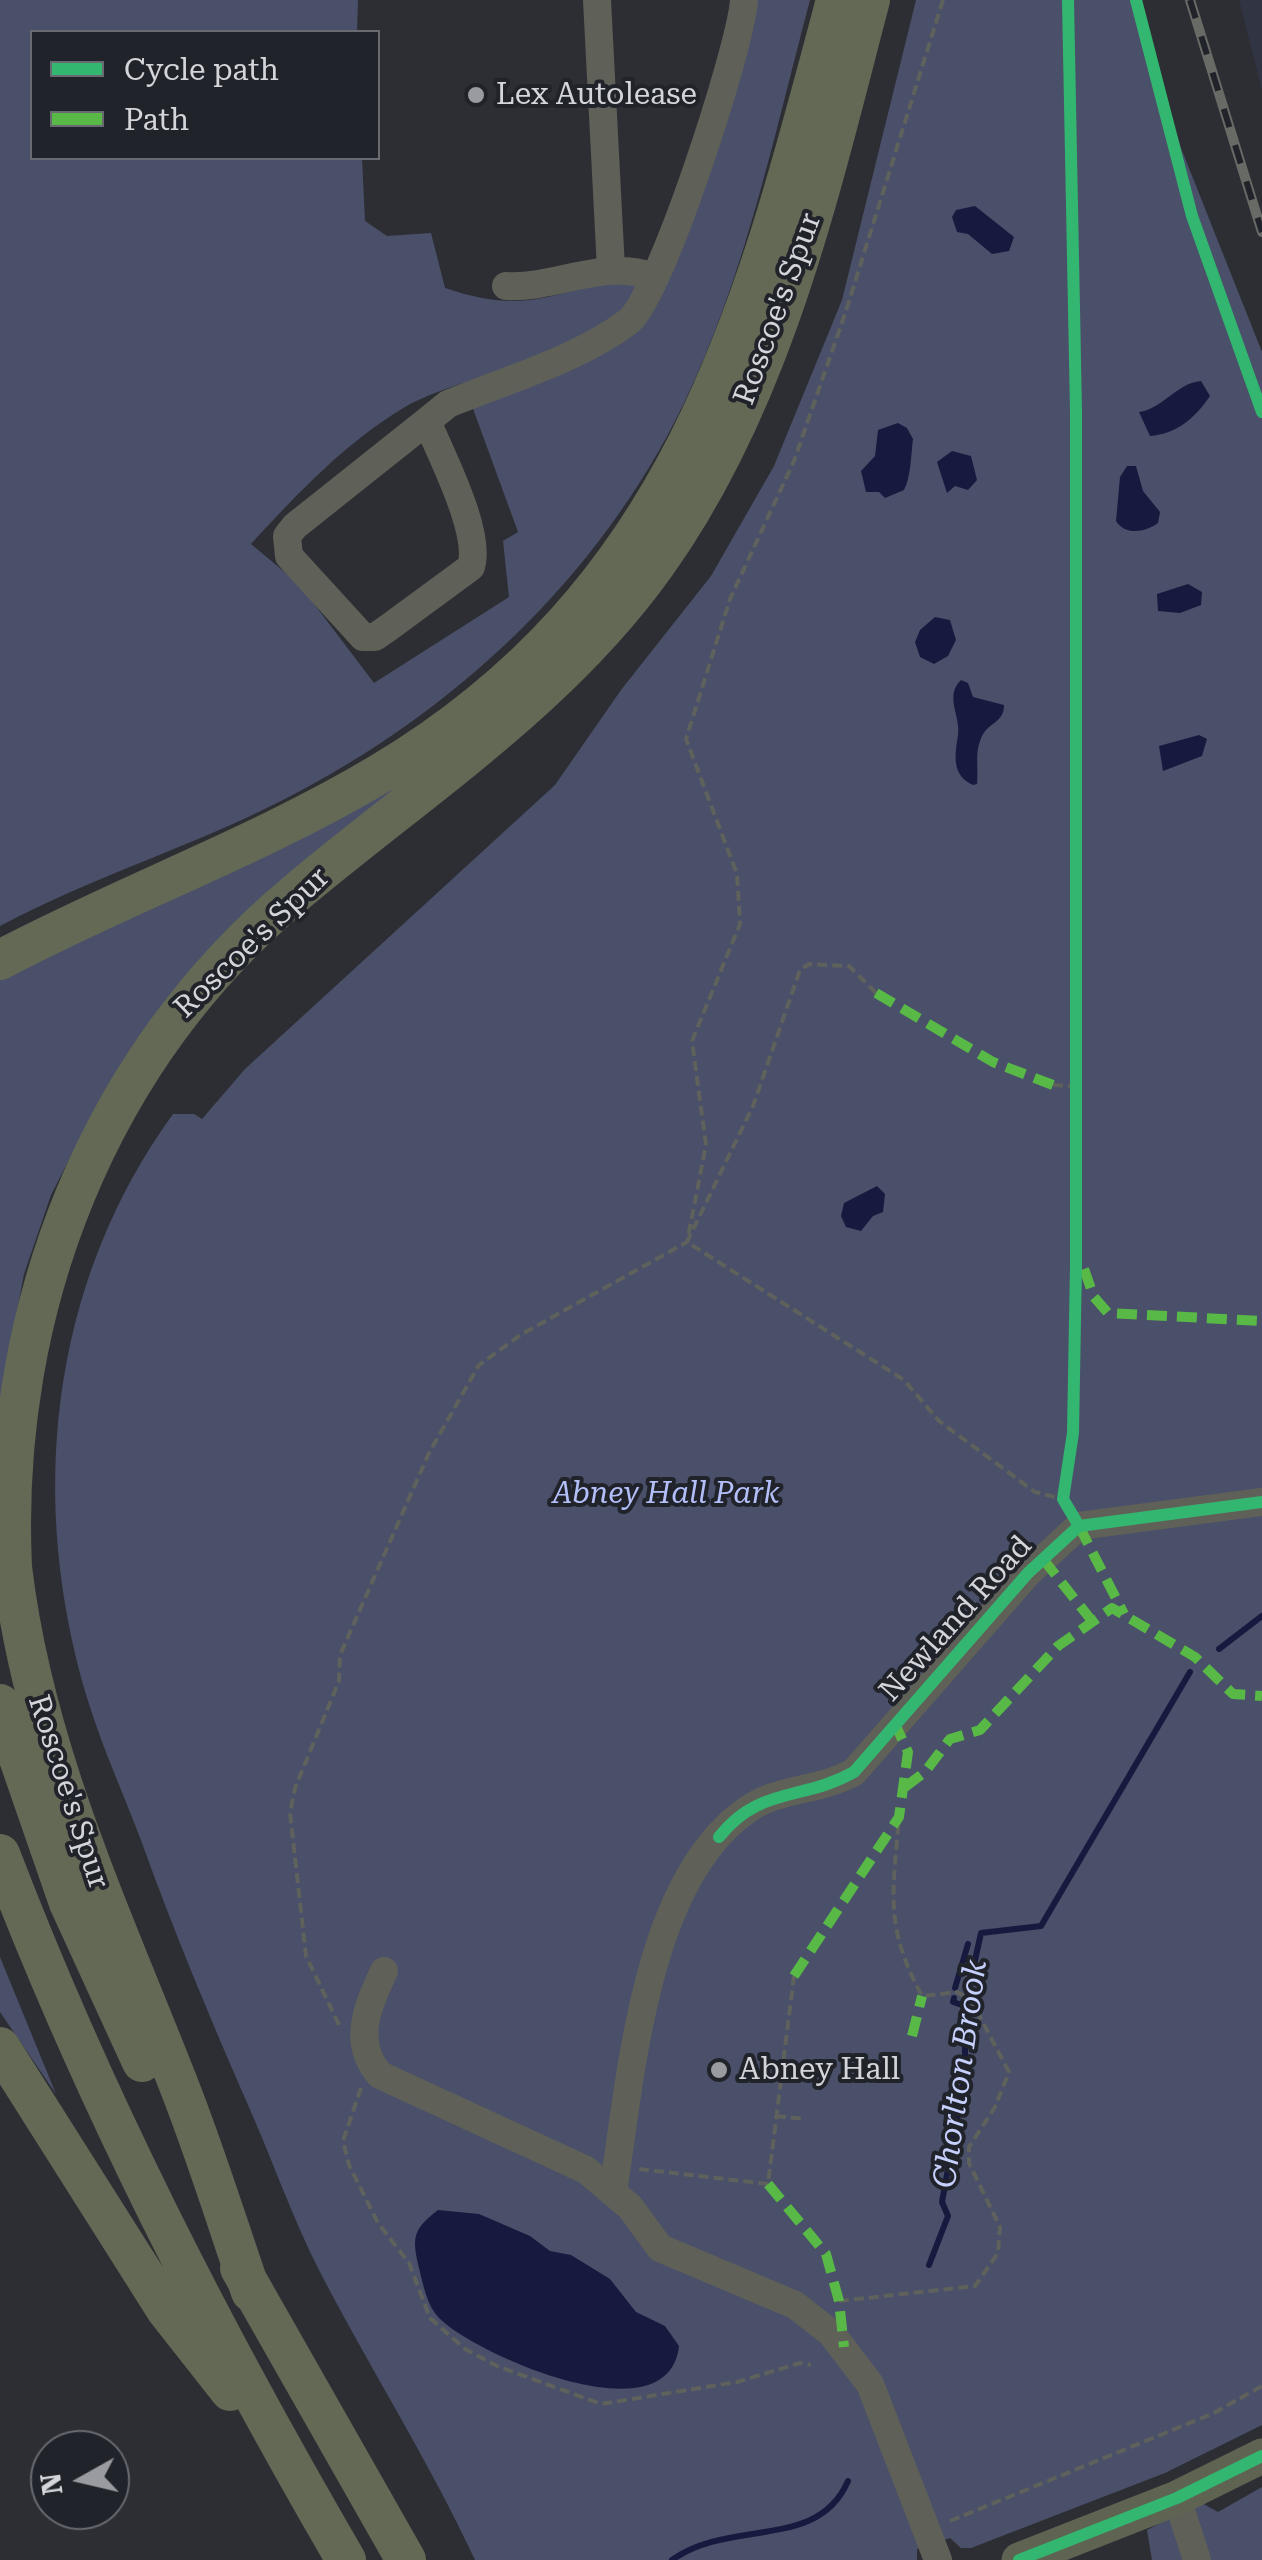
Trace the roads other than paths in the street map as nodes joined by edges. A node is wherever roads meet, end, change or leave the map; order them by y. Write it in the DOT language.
graph roads {
  1 [pos="597,0"];
  2 [pos="744,0"];
  3 [pos="836,0"];
  4 [pos="870,0"];
  5 [pos="610,269"];
  6 [pos="654,276"];
  7 [pos="506,286"];
  8 [pos="427,421"];
  9 [pos="0,960"];
  10 [pos="1262,1502"];
  11 [pos="0,1704"];
  12 [pos="0,1854"];
  13 [pos="384,1972"];
  14 [pos="0,2047"];
  15 [pos="615,2179"];
  16 [pos="252,2292"];
  17 [pos="1262,2456"];
  18 [pos="295,2472"];
  19 [pos="1177,2498"];
  20 [pos="1203,2558"];
  21 [pos="346,2560"];
  22 [pos="406,2560"];
  23 [pos="938,2560"];
  24 [pos="1019,2560"];
  1 -- 5 [label="street"];
  2 -- 6 [label="street"];
  3 -- 9 [label="highway, Roscoe's Spur"];
  4 -- 16 [label="highway, Roscoe's Spur"];
  5 -- 6 [label="street"];
  5 -- 7 [label="street"];
  6 -- 8 [label="street"];
  8 -- 8 [label="street"];
  10 -- 15 [label="street, Newland Road"];
  11 -- 16 [label="highway"];
  12 -- 18 [label="highway"];
  13 -- 15 [label="street"];
  14 -- 18 [label="highway"];
  15 -- 23 [label="street"];
  16 -- 22 [label="highway"];
  17 -- 19 [label="main road"];
  18 -- 21 [label="highway"];
  19 -- 20 [label="street"];
  19 -- 24 [label="main road"];
}
